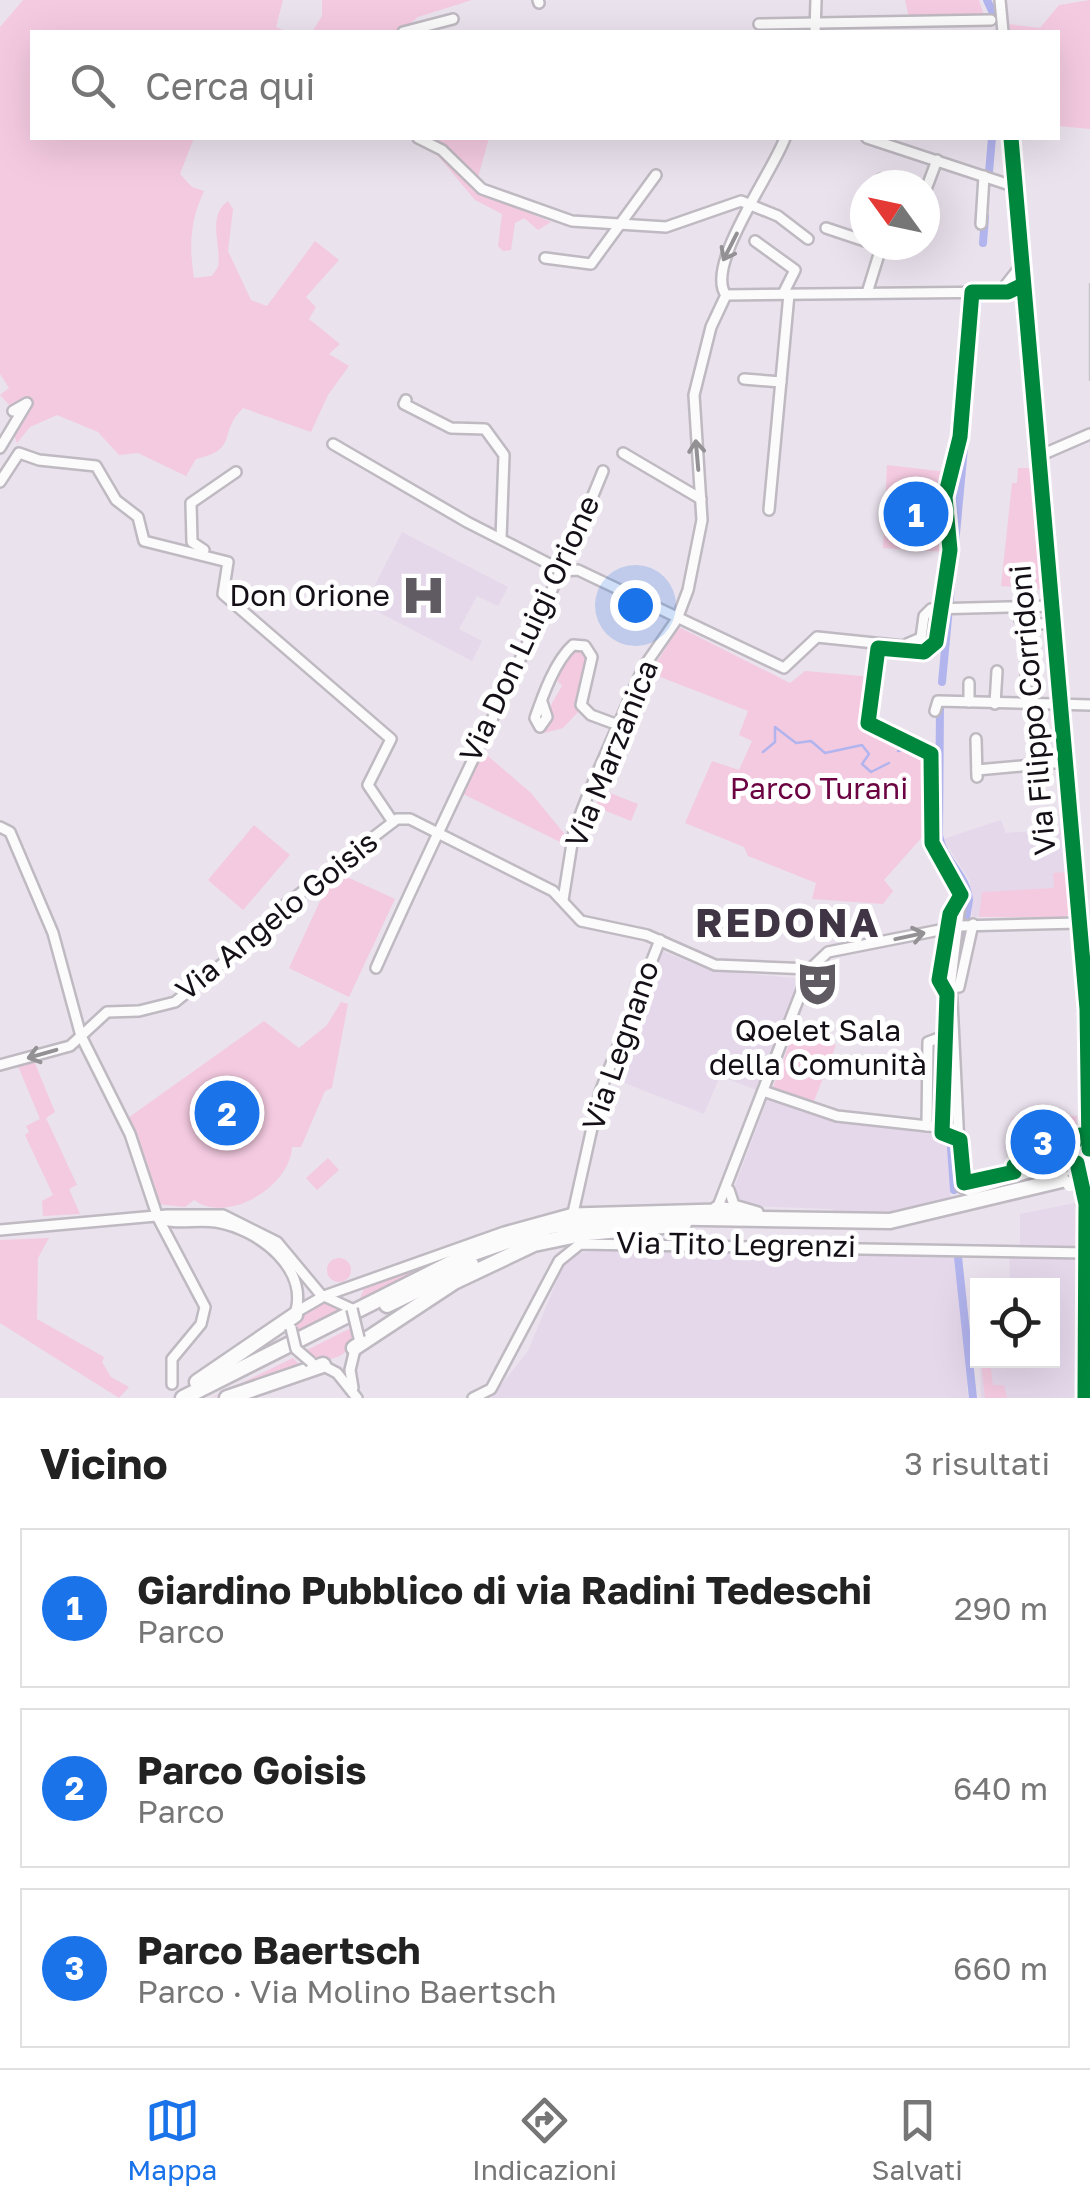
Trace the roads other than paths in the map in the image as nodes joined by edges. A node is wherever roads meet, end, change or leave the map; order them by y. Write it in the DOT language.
graph roads {
  1 [pos="816,0"];
  2 [pos="1000,0"];
  3 [pos="453,18"];
  4 [pos="991,20"];
  5 [pos="759,24"];
  6 [pos="816,28"];
  7 [pos="410,30"];
  8 [pos="1004,30"];
  9 [pos="422,140"];
  10 [pos="784,140"];
  11 [pos="872,140"];
  12 [pos="1012,140"];
  13 [pos="937,160"];
  14 [pos="933,170"];
  15 [pos="656,175"];
  16 [pos="984,176"];
  17 [pos="1016,187"];
  18 [pos="751,204"];
  19 [pos="981,224"];
  20 [pos="618,225"];
  21 [pos="826,228"];
  22 [pos="850,236"];
  23 [pos="808,239"];
  24 [pos="756,241"];
  25 [pos="545,258"];
  26 [pos="877,260"];
  27 [pos="1015,286"];
  28 [pos="867,293"];
  29 [pos="786,294"];
  30 [pos="726,295"];
  31 [pos="744,378"];
  32 [pos="782,382"];
  33 [pos="406,400"];
  34 [pos="13,411"];
  35 [pos="1090,434"];
  36 [pos="333,444"];
  37 [pos="0,448"];
  38 [pos="623,453"];
  39 [pos="1039,456"];
  40 [pos="603,471"];
  41 [pos="236,472"];
  42 [pos="0,482"];
  43 [pos="702,499"];
  44 [pos="769,510"];
  45 [pos="501,539"];
  46 [pos="572,546"];
  47 [pos="228,562"];
  48 [pos="578,570"];
  49 [pos="563,571"];
  50 [pos="1052,606"];
  51 [pos="1020,607"];
  52 [pos="676,619"];
  53 [pos="1053,623"];
  54 [pos="1026,625"];
  55 [pos="997,671"];
  56 [pos="969,684"];
  57 [pos="542,702"];
  58 [pos="969,702"];
  59 [pos="995,704"];
  60 [pos="1026,704"];
  61 [pos="1060,704"];
  62 [pos="1090,705"];
  63 [pos="934,710"];
  64 [pos="618,725"];
  65 [pos="976,739"];
  66 [pos="1065,762"];
  67 [pos="934,817"];
  68 [pos="393,822"];
  69 [pos="0,827"];
  70 [pos="436,832"];
  71 [pos="563,900"];
  72 [pos="1077,900"];
  73 [pos="1090,900"];
  74 [pos="1079,923"];
  75 [pos="967,925"];
  76 [pos="660,940"];
  77 [pos="376,968"];
  78 [pos="810,969"];
  79 [pos="952,1033"];
  80 [pos="81,1036"];
  81 [pos="0,1065"];
  82 [pos="766,1092"];
  83 [pos="1089,1118"];
  84 [pos="927,1126"];
  85 [pos="956,1129"];
  86 [pos="1086,1149"];
  87 [pos="1090,1161"];
  88 [pos="1078,1172"];
  89 [pos="729,1183"];
  90 [pos="1090,1187"];
  91 [pos="1086,1204"];
  92 [pos="717,1209"];
  93 [pos="573,1212"];
  94 [pos="758,1212"];
  95 [pos="158,1218"];
  96 [pos="838,1222"];
  97 [pos="684,1224"];
  98 [pos="1,1229"];
  99 [pos="1086,1252"];
  100 [pos="367,1282"];
  101 [pos="323,1296"];
  102 [pos="352,1309"];
  103 [pos="294,1319"];
  104 [pos="356,1345"];
  105 [pos="321,1364"];
  106 [pos="174,1391"];
  107 [pos="356,1394"];
  108 [pos="183,1398"];
  109 [pos="203,1398"];
  110 [pos="227,1398"];
  111 [pos="473,1398"];
  112 [pos="1085,1398"];
  1 -- 6 [label="street"];
  2 -- 8 [label="street"];
  3 -- 7 [label="street"];
  4 -- 6 [label="street"];
  5 -- 6 [label="street"];
  9 -- 20 [label="street"];
  10 -- 18 [label="street, Via Marzanica"];
  11 -- 13 [label="street"];
  12 -- 17 [label="street"];
  13 -- 14 [label="street"];
  13 -- 16 [label="street"];
  15 -- 20 [label="street"];
  16 -- 17 [label="street"];
  16 -- 19 [label="street"];
  17 -- 27 [label="street"];
  18 -- 20 [label="street"];
  18 -- 23 [label="street"];
  18 -- 30 [label="street, Via Marzanica, one-way"];
  20 -- 25 [label="street"];
  21 -- 22 [label="street"];
  24 -- 29 [label="street"];
  26 -- 28 [label="street"];
  27 -- 28 [label="street"];
  27 -- 39 [label="street, Via Filippo Corridoni"];
  28 -- 29 [label="street"];
  29 -- 30 [label="street"];
  29 -- 32 [label="street"];
  43 -- 30 [label="street, Via Marzanica, one-way"];
  31 -- 32 [label="street"];
  32 -- 44 [label="street"];
  33 -- 45 [label="street"];
  34 -- 37 [label="street"];
  35 -- 39 [label="street"];
  36 -- 45 [label="street"];
  38 -- 43 [label="street"];
  39 -- 50 [label="street, Via Filippo Corridoni"];
  40 -- 46 [label="street, Via Don Luigi Orione"];
  41 -- 47 [label="street"];
  42 -- 47 [label="street"];
  43 -- 52 [label="street, Via Marzanica"];
  45 -- 49 [label="street"];
  46 -- 48 [label="street"];
  46 -- 49 [label="street, Via Don Luigi Orione"];
  47 -- 68 [label="street"];
  48 -- 49 [label="street"];
  48 -- 52 [label="street"];
  49 -- 70 [label="street, Via Don Luigi Orione"];
  50 -- 51 [label="street"];
  50 -- 53 [label="street, Via Filippo Corridoni"];
  51 -- 52 [label="street"];
  51 -- 54 [label="street"];
  52 -- 64 [label="street, Via Marzanica"];
  53 -- 54 [label="street"];
  53 -- 61 [label="street, Via Filippo Corridoni"];
  54 -- 60 [label="street"];
  55 -- 59 [label="street"];
  56 -- 58 [label="street"];
  57 -- 64 [label="street"];
  58 -- 59 [label="street"];
  58 -- 63 [label="street"];
  59 -- 60 [label="street"];
  60 -- 61 [label="street"];
  61 -- 62 [label="street"];
  61 -- 66 [label="street, Via Filippo Corridoni"];
  64 -- 71 [label="street, Via Marzanica"];
  65 -- 66 [label="street"];
  66 -- 72 [label="street, Via Filippo Corridoni"];
  67 -- 75 [label="street"];
  68 -- 70 [label="street, Via Angelo Goisis"];
  68 -- 80 [label="street, Via Angelo Goisis"];
  69 -- 80 [label="street"];
  70 -- 71 [label="street, Via Angelo Goisis"];
  70 -- 77 [label="street"];
  71 -- 76 [label="street, Via Angelo Goisis"];
  72 -- 73 [label="street"];
  72 -- 74 [label="street, Via Filippo Corridoni"];
  74 -- 75 [label="street"];
  74 -- 83 [label="street, Via Filippo Corridoni"];
  78 -- 75 [label="street, one-way"];
  75 -- 79 [label="street"];
  76 -- 78 [label="street, Via Angelo Goisis"];
  76 -- 93 [label="street, Via Legnano"];
  78 -- 82 [label="street"];
  79 -- 84 [label="street"];
  79 -- 85 [label="street"];
  80 -- 81 [label="street, Via Angelo Goisis, one-way"];
  80 -- 95 [label="street"];
  82 -- 84 [label="street"];
  82 -- 89 [label="street"];
  83 -- 86 [label="street, Via Filippo Corridoni"];
  84 -- 85 [label="street"];
  85 -- 88 [label="street"];
  86 -- 88 [label="street, Via Filippo Corridoni"];
  87 -- 88 [label="street"];
  87 -- 90 [label="street"];
  88 -- 91 [label="street"];
  88 -- 96 [label="highway"];
  88 -- 97 [label="highway"];
  89 -- 92 [label="street"];
  89 -- 94 [label="street"];
  90 -- 91 [label="street"];
  91 -- 99 [label="street"];
  92 -- 93 [label="street"];
  92 -- 94 [label="highway"];
  93 -- 100 [label="street"];
  94 -- 96 [label="highway"];
  95 -- 98 [label="street"];
  95 -- 101 [label="street"];
  95 -- 103 [label="street"];
  95 -- 106 [label="street"];
  96 -- 108 [label="highway"];
  97 -- 104 [label="highway"];
  97 -- 109 [label="highway"];
  99 -- 111 [label="street, Via Tito Legrenzi"];
  99 -- 112 [label="street"];
  100 -- 101 [label="street"];
  100 -- 102 [label="street, bridge"];
  101 -- 102 [label="street"];
  101 -- 103 [label="street"];
  102 -- 104 [label="street, bridge"];
  103 -- 105 [label="street, bridge"];
  103 -- 106 [label="highway"];
  104 -- 105 [label="street"];
  104 -- 107 [label="street"];
  105 -- 107 [label="street"];
  105 -- 110 [label="highway"];
}
